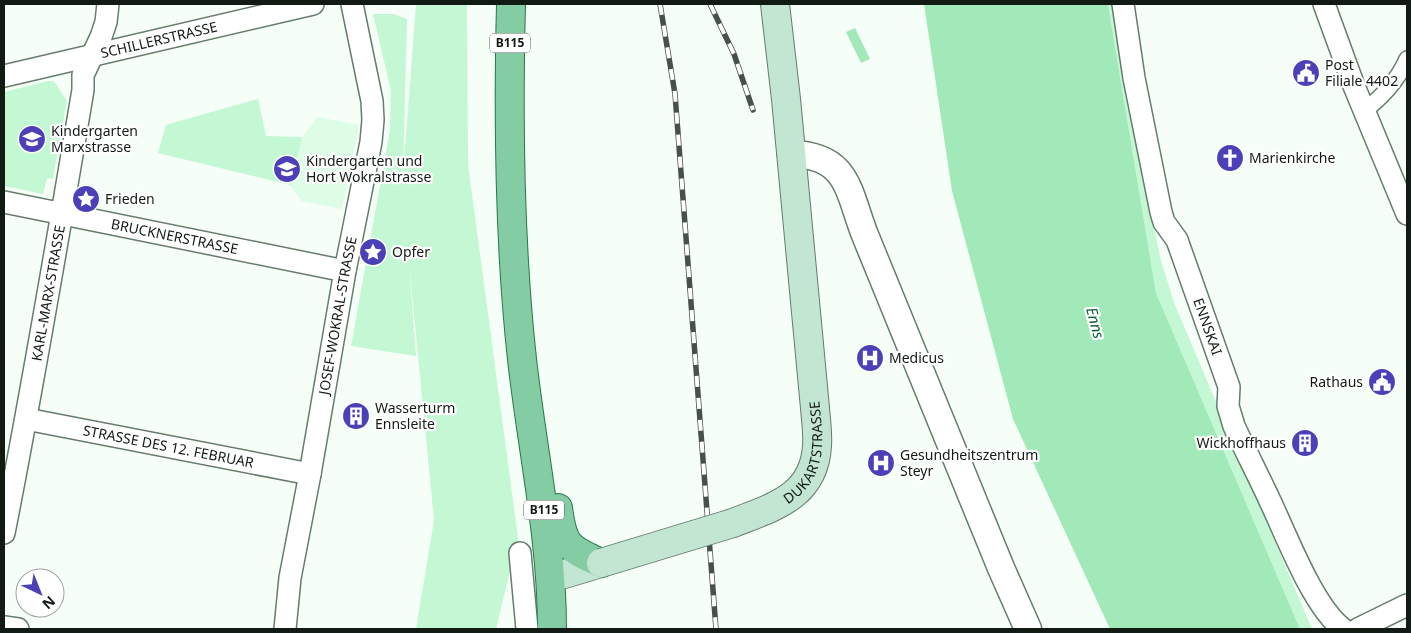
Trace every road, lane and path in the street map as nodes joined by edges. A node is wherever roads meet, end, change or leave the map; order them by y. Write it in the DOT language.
graph roads {
  1 [pos="108,4"];
  2 [pos="314,4"];
  3 [pos="352,4"];
  4 [pos="511,4"];
  5 [pos="775,4"];
  6 [pos="1123,4"];
  7 [pos="1324,4"];
  8 [pos="92,54"];
  9 [pos="1406,62"];
  10 [pos="4,76"];
  11 [pos="1364,111"];
  12 [pos="791,154"];
  13 [pos="4,202"];
  14 [pos="63,213"];
  15 [pos="1407,214"];
  16 [pos="344,271"];
  17 [pos="26,418"];
  18 [pos="534,442"];
  19 [pos="310,474"];
  20 [pos="4,533"];
  21 [pos="520,553"];
  22 [pos="601,563"];
  23 [pos="551,578"];
  24 [pos="1407,605"];
  25 [pos="4,627"];
  26 [pos="18,629"];
  27 [pos="285,629"];
  28 [pos="526,629"];
  29 [pos="552,629"];
  30 [pos="1028,629"];
  31 [pos="1343,629"];
  32 [pos="1358,629"];
  1 -- 8 [label="street, KARL-MARX-STRASSE"];
  2 -- 8 [label="street, SCHILLERSTRASSE"];
  3 -- 16 [label="street, JOSEF-WOKRAL-STRASSE"];
  4 -- 18 [label="main road, B115"];
  5 -- 12 [label="main road, DUKARTSTRASSE"];
  6 -- 31 [label="street, ENNSKAI"];
  7 -- 11 [label="street"];
  8 -- 10 [label="street, SCHILLERSTRASSE"];
  8 -- 14 [label="street, KARL-MARX-STRASSE"];
  9 -- 11 [label="street"];
  11 -- 15 [label="street"];
  12 -- 22 [label="main road, DUKARTSTRASSE, bridge"];
  12 -- 30 [label="street"];
  13 -- 14 [label="street, BRUCKNERSTRASSE"];
  14 -- 16 [label="street, BRUCKNERSTRASSE"];
  14 -- 17 [label="street, KARL-MARX-STRASSE"];
  16 -- 19 [label="street, JOSEF-WOKRAL-STRASSE"];
  17 -- 19 [label="street, STRASSE DES 12. FEBRUAR"];
  17 -- 20 [label="street, KARL-MARX-STRASSE"];
  18 -- 22 [label="main road"];
  18 -- 23 [label="main road, B115"];
  19 -- 27 [label="street, JOSEF-WOKRAL-STRASSE"];
  21 -- 28 [label="street"];
  22 -- 23 [label="main road, DUKARTSTRASSE"];
  23 -- 29 [label="main road, B115"];
  24 -- 32 [label="street"];
  25 -- 26 [label="street"];
}
